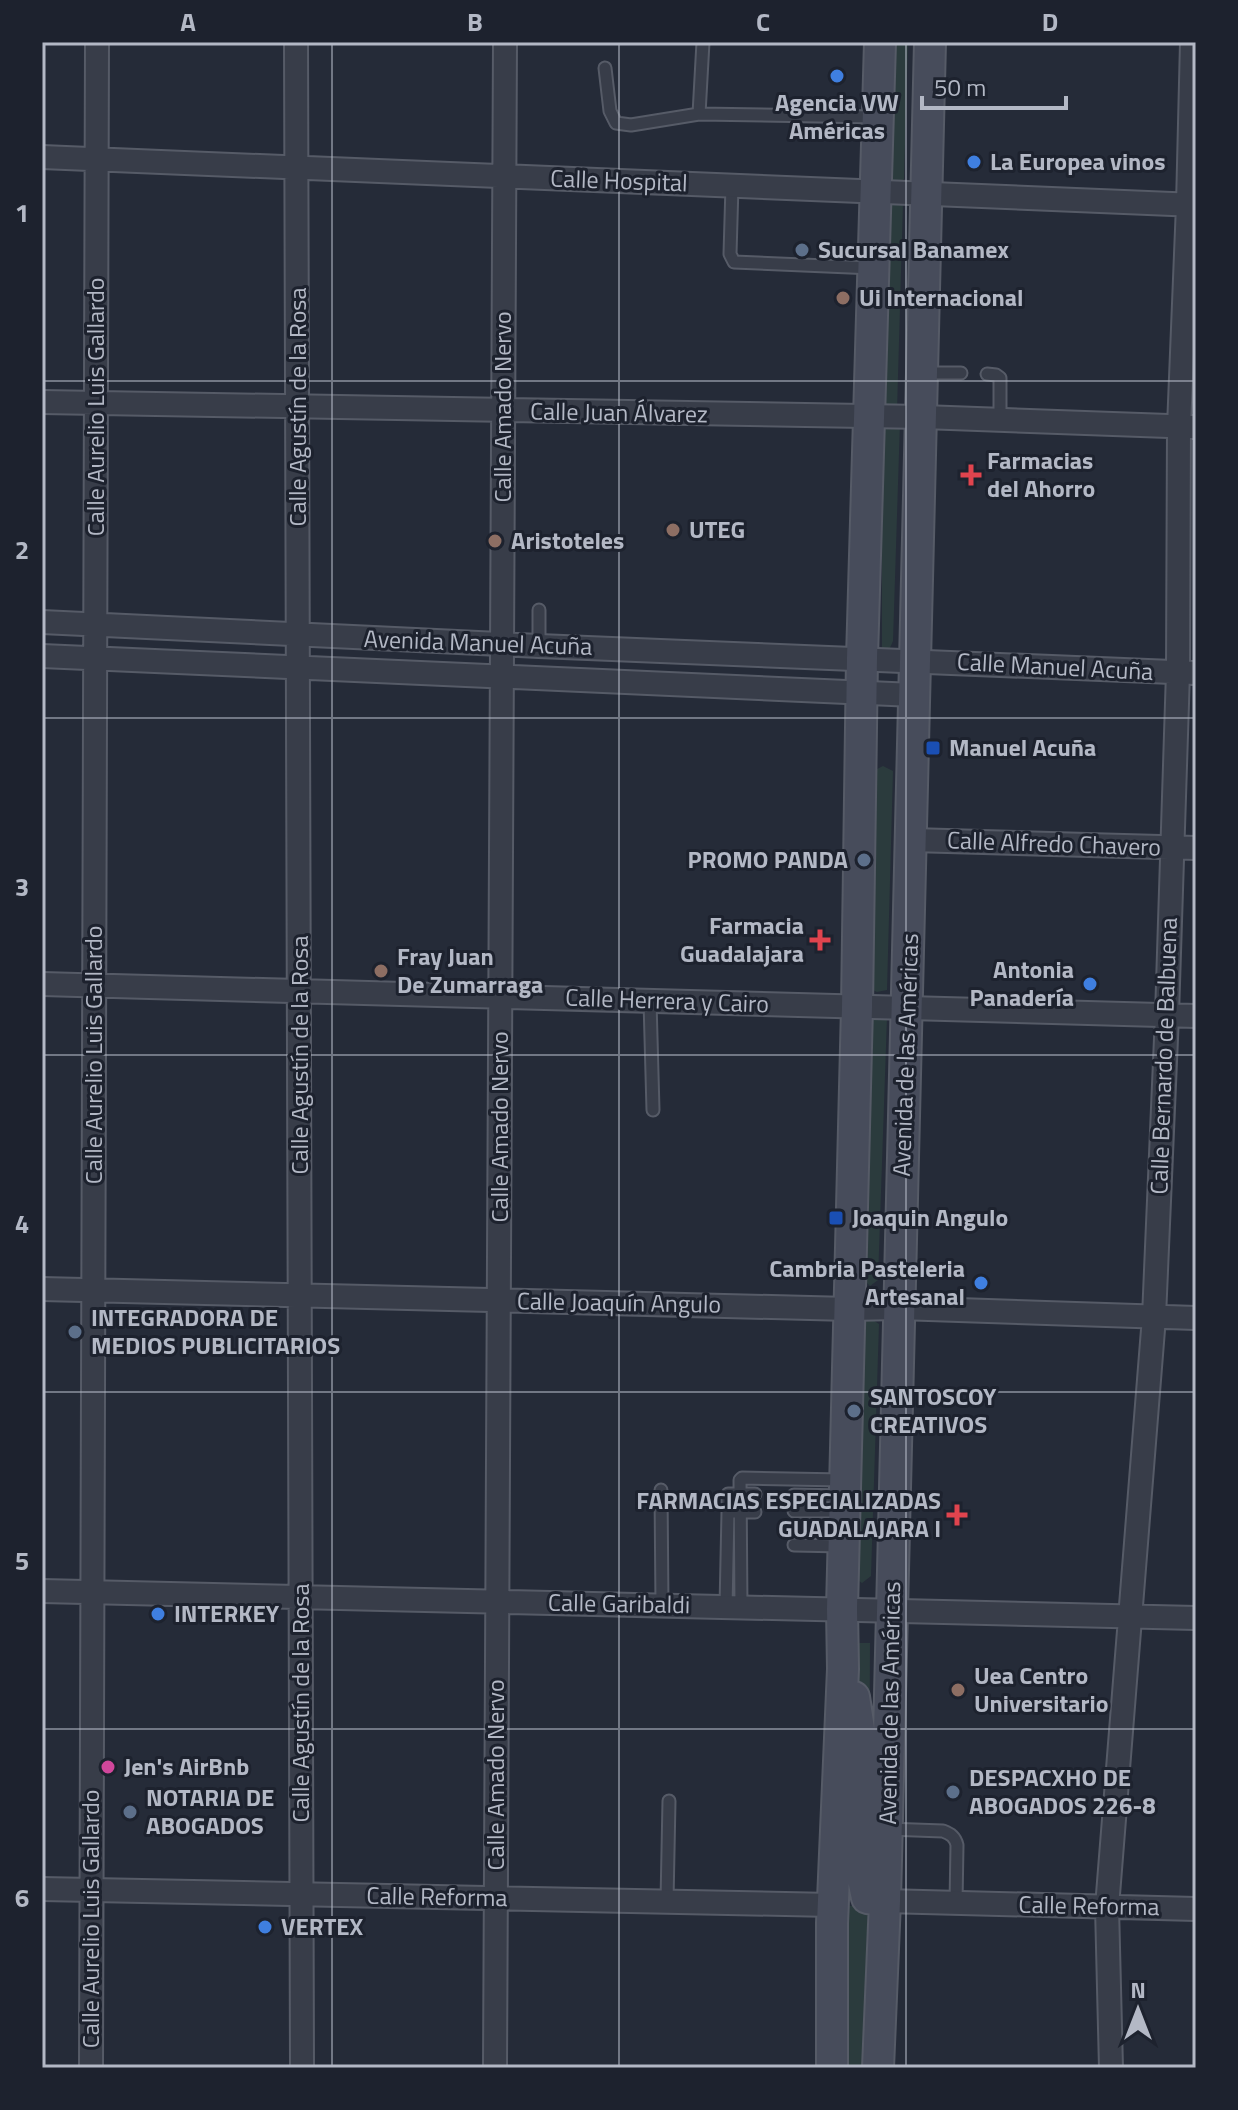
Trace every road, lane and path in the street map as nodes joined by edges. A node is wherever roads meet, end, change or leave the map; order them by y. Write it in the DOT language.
graph roads {
  1 [pos="97,42"];
  2 [pos="296,42"];
  3 [pos="505,42"];
  4 [pos="703,42"];
  5 [pos="880,42"];
  6 [pos="930,42"];
  7 [pos="1192,42"];
  8 [pos="605,68"];
  9 [pos="699,114"];
  10 [pos="878,117"];
  11 [pos="42,157"];
  12 [pos="97,159"];
  13 [pos="297,167"];
  14 [pos="505,176"];
  15 [pos="732,186"];
  16 [pos="876,192"];
  17 [pos="927,193"];
  18 [pos="1192,205"];
  19 [pos="874,268"];
  20 [pos="924,373"];
  21 [pos="961,373"];
  22 [pos="987,374"];
  23 [pos="42,402"];
  24 [pos="96,403"];
  25 [pos="298,407"];
  26 [pos="503,411"];
  27 [pos="869,416"];
  28 [pos="923,417"];
  29 [pos="1000,419"];
  30 [pos="1187,427"];
  31 [pos="539,610"];
  32 [pos="42,622"];
  33 [pos="96,624"];
  34 [pos="299,635"];
  35 [pos="502,643"];
  36 [pos="539,646"];
  37 [pos="42,656"];
  38 [pos="96,658"];
  39 [pos="862,658"];
  40 [pos="915,661"];
  41 [pos="298,667"];
  42 [pos="1187,673"];
  43 [pos="501,677"];
  44 [pos="862,693"];
  45 [pos="914,695"];
  46 [pos="912,840"];
  47 [pos="1171,847"];
  48 [pos="1196,848"];
  49 [pos="42,984"];
  50 [pos="94,986"];
  51 [pos="299,991"];
  52 [pos="500,997"];
  53 [pos="650,1001"];
  54 [pos="857,1007"];
  55 [pos="907,1008"];
  56 [pos="1167,1015"];
  57 [pos="1196,1016"];
  58 [pos="653,1110"];
  59 [pos="42,1289"];
  60 [pos="93,1290"];
  61 [pos="300,1295"];
  62 [pos="499,1300"];
  63 [pos="899,1308"];
  64 [pos="849,1309"];
  65 [pos="1154,1317"];
  66 [pos="1196,1318"];
  67 [pos="661,1490"];
  68 [pos="740,1493"];
  69 [pos="755,1494"];
  70 [pos="794,1495"];
  71 [pos="845,1496"];
  72 [pos="794,1511"];
  73 [pos="734,1512"];
  74 [pos="755,1512"];
  75 [pos="741,1545"];
  76 [pos="755,1545"];
  77 [pos="794,1545"];
  78 [pos="844,1546"];
  79 [pos="42,1591"];
  80 [pos="92,1592"];
  81 [pos="301,1597"];
  82 [pos="497,1601"];
  83 [pos="662,1605"];
  84 [pos="734,1607"];
  85 [pos="842,1609"];
  86 [pos="891,1611"];
  87 [pos="1131,1616"];
  88 [pos="1196,1618"];
  89 [pos="843,1669"];
  90 [pos="669,1801"];
  91 [pos="887,1829"];
  92 [pos="42,1889"];
  93 [pos="91,1890"];
  94 [pos="302,1894"];
  95 [pos="496,1898"];
  96 [pos="667,1901"];
  97 [pos="885,1901"];
  98 [pos="956,1903"];
  99 [pos="832,1905"];
  100 [pos="1107,1907"];
  101 [pos="1196,1909"];
  102 [pos="91,2068"];
  103 [pos="302,2068"];
  104 [pos="495,2068"];
  105 [pos="832,2068"];
  106 [pos="878,2068"];
  107 [pos="1111,2068"];
  1 -- 12 [label="street, Calle Aurelio Luis Gallardo"];
  2 -- 13 [label="street, Calle Agustín de la Rosa"];
  3 -- 14 [label="street, Calle Amado Nervo"];
  4 -- 9 [label="lane"];
  5 -- 10 [label="main road, Avenida de las Américas"];
  6 -- 17 [label="main road, Avenida de las Américas"];
  7 -- 18 [label="street, Calle Bernardo de Balbuena"];
  8 -- 9 [label="lane"];
  9 -- 10 [label="lane"];
  10 -- 16 [label="main road, Avenida de las Américas"];
  11 -- 12 [label="street, Calle Hospital"];
  12 -- 13 [label="street, Calle Hospital"];
  12 -- 24 [label="street, Calle Aurelio Luis Gallardo"];
  13 -- 14 [label="street, Calle Hospital"];
  13 -- 25 [label="street, Calle Agustín de la Rosa"];
  14 -- 15 [label="street, Calle Hospital"];
  14 -- 26 [label="street, Calle Amado Nervo"];
  15 -- 16 [label="street, Calle Hospital"];
  15 -- 19 [label="lane"];
  16 -- 17 [label="street, Calle Hospital"];
  16 -- 19 [label="main road, Avenida de las Américas"];
  17 -- 18 [label="street, Calle Hospital"];
  17 -- 20 [label="main road, Avenida de las Américas"];
  18 -- 30 [label="street, Calle Bernardo de Balbuena"];
  19 -- 27 [label="main road, Avenida de las Américas"];
  20 -- 21 [label="lane"];
  20 -- 28 [label="main road, Avenida de las Américas"];
  22 -- 29 [label="lane"];
  23 -- 24 [label="street, Calle Juan Álvarez"];
  24 -- 25 [label="street, Calle Juan Álvarez"];
  24 -- 33 [label="street, Calle Aurelio Luis Gallardo"];
  25 -- 26 [label="street, Calle Juan Álvarez"];
  25 -- 34 [label="street, Calle Agustín de la Rosa"];
  26 -- 27 [label="street, Calle Juan Álvarez"];
  26 -- 35 [label="street, Calle Amado Nervo"];
  27 -- 28 [label="street, Calle Juan Álvarez"];
  27 -- 39 [label="main road, Avenida de las Américas"];
  28 -- 29 [label="street, Calle Juan Álvarez"];
  28 -- 40 [label="main road, Avenida de las Américas"];
  29 -- 30 [label="street, Calle Juan Álvarez"];
  30 -- 42 [label="street, Calle Bernardo de Balbuena"];
  31 -- 36 [label="lane"];
  32 -- 33 [label="street, Avenida Manuel Acuña"];
  33 -- 34 [label="street, Avenida Manuel Acuña"];
  33 -- 38 [label="street, Calle Aurelio Luis Gallardo"];
  34 -- 35 [label="street, Avenida Manuel Acuña"];
  34 -- 41 [label="street, Calle Agustín de la Rosa"];
  35 -- 36 [label="street, Avenida Manuel Acuña"];
  35 -- 43 [label="street, Calle Amado Nervo"];
  36 -- 39 [label="street, Avenida Manuel Acuña"];
  37 -- 38 [label="street, Avenida Manuel Acuña"];
  38 -- 41 [label="street, Avenida Manuel Acuña"];
  38 -- 50 [label="street, Calle Aurelio Luis Gallardo"];
  39 -- 40 [label="street, Avenida Manuel Acuña"];
  39 -- 44 [label="main road, Avenida de las Américas"];
  40 -- 42 [label="street, Calle Manuel Acuña"];
  40 -- 45 [label="main road, Avenida de las Américas"];
  41 -- 43 [label="street, Avenida Manuel Acuña"];
  41 -- 51 [label="street, Calle Agustín de la Rosa"];
  42 -- 47 [label="street, Calle Bernardo de Balbuena"];
  43 -- 44 [label="street, Avenida Manuel Acuña"];
  43 -- 52 [label="street, Calle Amado Nervo"];
  44 -- 45 [label="street, Avenida Manuel Acuña"];
  44 -- 54 [label="main road, Avenida de las Américas"];
  45 -- 46 [label="main road, Avenida de las Américas"];
  46 -- 47 [label="street, Calle Alfredo Chavero"];
  46 -- 55 [label="main road, Avenida de las Américas"];
  47 -- 48 [label="street, Calle Alfredo Chavero"];
  47 -- 56 [label="street, Calle Bernardo de Balbuena"];
  49 -- 50 [label="street, Calle Herrera y Cairo"];
  50 -- 51 [label="street, Calle Herrera y Cairo"];
  50 -- 60 [label="street, Calle Aurelio Luis Gallardo"];
  51 -- 52 [label="street, Calle Herrera y Cairo"];
  51 -- 61 [label="street, Calle Agustín de la Rosa"];
  52 -- 53 [label="street, Calle Herrera y Cairo"];
  52 -- 62 [label="street, Calle Amado Nervo"];
  53 -- 54 [label="street, Calle Herrera y Cairo"];
  53 -- 58 [label="lane"];
  54 -- 55 [label="street, Calle Herrera y Cairo"];
  54 -- 64 [label="main road, Avenida de las Américas"];
  55 -- 56 [label="street, Calle Herrera y Cairo"];
  55 -- 63 [label="main road, Avenida de las Américas"];
  56 -- 57 [label="street, Calle Herrera y Cairo"];
  56 -- 65 [label="street, Calle Bernardo de Balbuena"];
  59 -- 60 [label="street, Calle Joaquín Angulo"];
  60 -- 61 [label="street, Calle Joaquín Angulo"];
  60 -- 80 [label="street, Calle Aurelio Luis Gallardo"];
  61 -- 62 [label="street, Calle Joaquín Angulo"];
  61 -- 81 [label="street, Calle Agustín de la Rosa"];
  62 -- 64 [label="street, Calle Joaquín Angulo"];
  62 -- 82 [label="street, Calle Amado Nervo"];
  63 -- 64 [label="street, Calle Joaquín Angulo"];
  63 -- 65 [label="street, Calle Joaquín Angulo"];
  63 -- 86 [label="main road, Avenida de las Américas"];
  64 -- 71 [label="main road, Avenida de las Américas"];
  65 -- 66 [label="street, Calle Joaquín Angulo"];
  65 -- 87 [label="street, Calle Bernardo de Balbuena"];
  67 -- 83 [label="lane"];
  68 -- 69 [label="lane"];
  68 -- 71 [label="lane"];
  68 -- 73 [label="lane"];
  70 -- 71 [label="lane"];
  71 -- 72 [label="lane"];
  71 -- 78 [label="main road, Avenida de las Américas"];
  73 -- 74 [label="lane"];
  73 -- 75 [label="lane"];
  73 -- 84 [label="lane"];
  75 -- 76 [label="lane"];
  75 -- 84 [label="lane"];
  77 -- 78 [label="lane"];
  78 -- 85 [label="main road, Avenida de las Américas"];
  79 -- 80 [label="street, Calle Garibaldi"];
  80 -- 81 [label="street, Calle Garibaldi"];
  80 -- 93 [label="street, Calle Aurelio Luis Gallardo"];
  81 -- 82 [label="street, Calle Garibaldi"];
  81 -- 94 [label="street, Calle Agustín de la Rosa"];
  82 -- 83 [label="street, Calle Garibaldi"];
  82 -- 95 [label="street, Calle Amado Nervo"];
  83 -- 84 [label="street, Calle Garibaldi"];
  84 -- 85 [label="street, Calle Garibaldi"];
  85 -- 86 [label="street, Calle Garibaldi"];
  85 -- 89 [label="main road, Avenida de las Américas"];
  86 -- 87 [label="street, Calle Garibaldi"];
  86 -- 91 [label="main road, Avenida de las Américas"];
  87 -- 88 [label="street, Calle Garibaldi"];
  87 -- 100 [label="street, Calle Bernardo de Balbuena"];
  89 -- 97 [label="main road"];
  89 -- 99 [label="main road, Avenida de las Américas"];
  90 -- 96 [label="lane"];
  91 -- 97 [label="main road, Avenida de las Américas"];
  91 -- 98 [label="lane"];
  92 -- 93 [label="street, Calle Reforma"];
  93 -- 94 [label="street, Calle Reforma"];
  93 -- 102 [label="street, Calle Aurelio Luis Gallardo"];
  94 -- 95 [label="street, Calle Reforma"];
  94 -- 103 [label="street, Calle Agustín de la Rosa"];
  95 -- 96 [label="street, Calle Reforma"];
  95 -- 104 [label="street, Calle Amado Nervo"];
  96 -- 99 [label="street, Calle Reforma"];
  97 -- 98 [label="street, Calle Reforma"];
  97 -- 106 [label="main road, Avenida de las Américas"];
  98 -- 100 [label="street, Calle Reforma"];
  99 -- 105 [label="main road, Avenida de las Américas"];
  100 -- 101 [label="street, Calle Reforma"];
  100 -- 107 [label="street, Calle Bernardo de Balbuena"];
}
